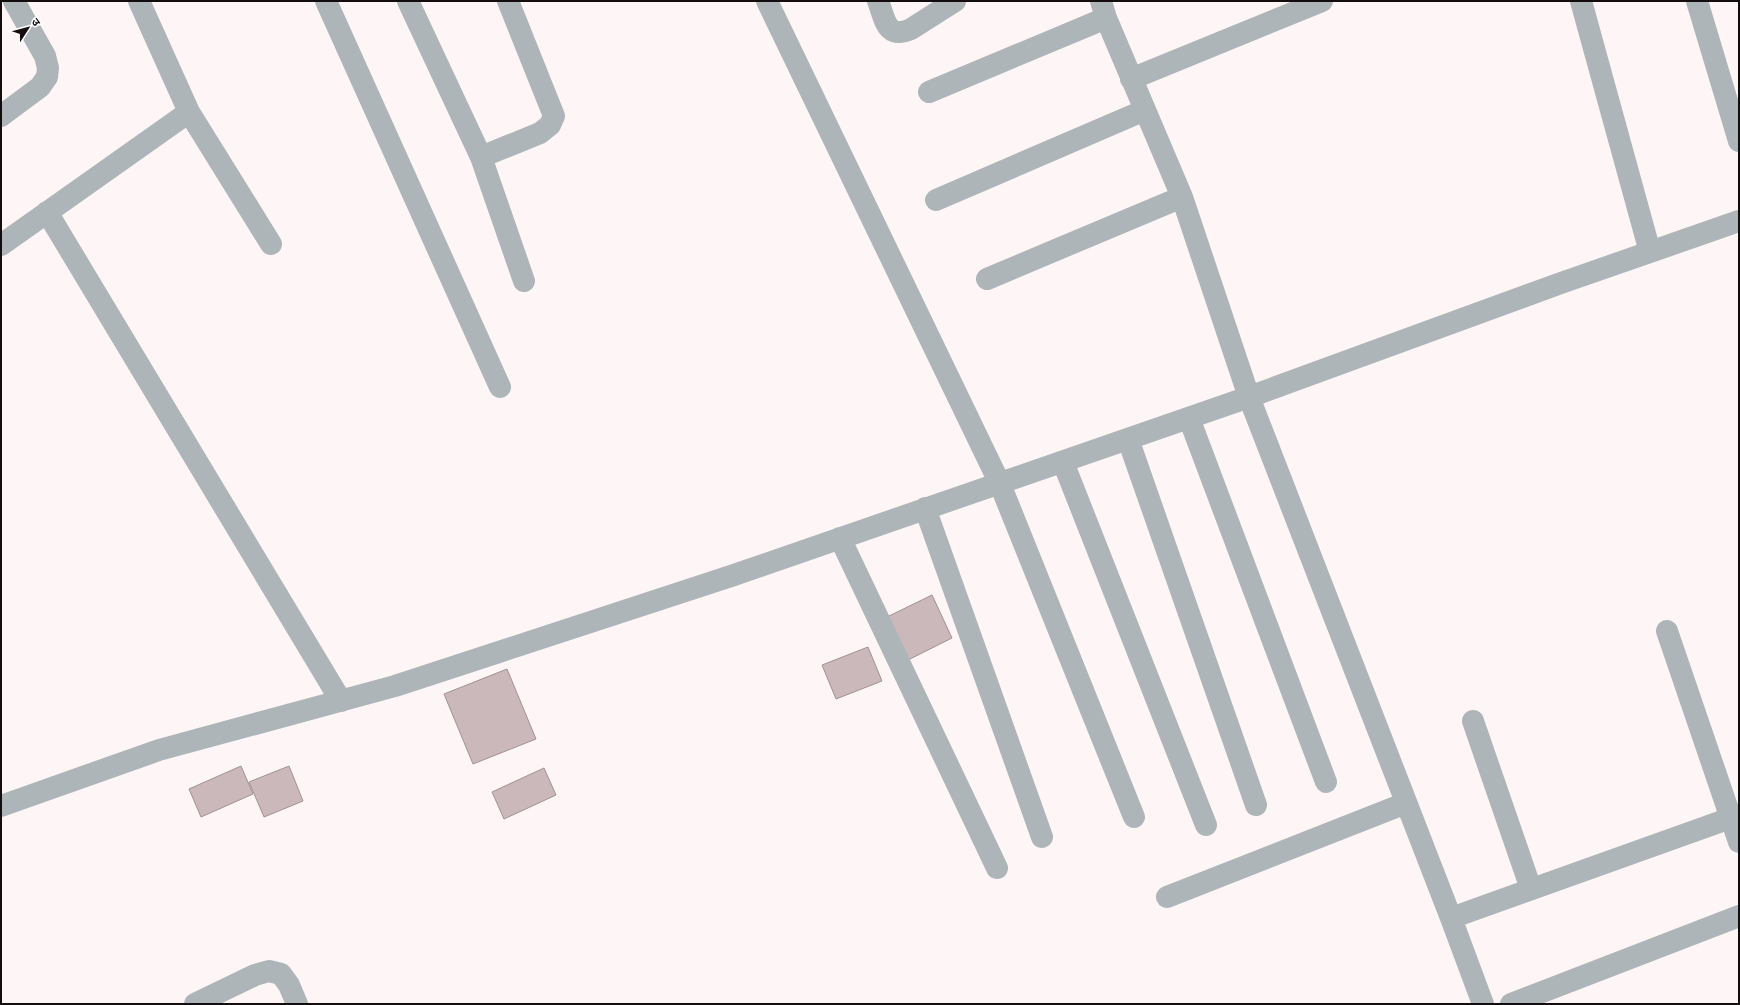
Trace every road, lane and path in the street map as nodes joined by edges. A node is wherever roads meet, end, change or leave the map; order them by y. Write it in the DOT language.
graph roads {
  1 [pos="14,1"];
  2 [pos="139,1"];
  3 [pos="326,1"];
  4 [pos="408,1"];
  5 [pos="508,1"];
  6 [pos="767,1"];
  7 [pos="878,1"];
  8 [pos="955,1"];
  9 [pos="1322,1"];
  10 [pos="1581,1"];
  11 [pos="1697,1"];
  12 [pos="1103,10"];
  13 [pos="1131,78"];
  14 [pos="929,92"];
  15 [pos="1145,110"];
  16 [pos="189,112"];
  17 [pos="1,116"];
  18 [pos="1739,141"];
  19 [pos="481,157"];
  20 [pos="1182,197"];
  21 [pos="936,200"];
  22 [pos="48,212"];
  23 [pos="1739,222"];
  24 [pos="271,244"];
  25 [pos="1,245"];
  26 [pos="1650,252"];
  27 [pos="988,279"];
  28 [pos="524,281"];
  29 [pos="500,387"];
  30 [pos="1249,397"];
  31 [pos="1189,418"];
  32 [pos="1128,439"];
  33 [pos="1063,462"];
  34 [pos="1000,484"];
  35 [pos="925,508"];
  36 [pos="840,538"];
  37 [pos="1667,631"];
  38 [pos="341,701"];
  39 [pos="1473,721"];
  40 [pos="1326,782"];
  41 [pos="1406,802"];
  42 [pos="1256,805"];
  43 [pos="1,806"];
  44 [pos="1735,816"];
  45 [pos="1134,817"];
  46 [pos="1206,825"];
  47 [pos="1042,836"];
  48 [pos="1739,842"];
  49 [pos="997,868"];
  50 [pos="1531,889"];
  51 [pos="1167,897"];
  52 [pos="1739,916"];
  53 [pos="1452,918"];
  54 [pos="195,1004"];
  55 [pos="297,1004"];
  56 [pos="1483,1004"];
  57 [pos="1511,1004"];
  1 -- 17 [label="street"];
  2 -- 16 [label="street"];
  3 -- 29 [label="street"];
  4 -- 19 [label="street"];
  5 -- 19 [label="street"];
  6 -- 34 [label="street"];
  7 -- 8 [label="street"];
  9 -- 13 [label="street"];
  10 -- 26 [label="street"];
  11 -- 18 [label="street"];
  12 -- 13 [label="street"];
  12 -- 14 [label="street"];
  13 -- 15 [label="street"];
  15 -- 20 [label="street"];
  15 -- 21 [label="street"];
  16 -- 22 [label="street"];
  16 -- 24 [label="street"];
  19 -- 28 [label="street"];
  20 -- 27 [label="street"];
  20 -- 30 [label="street"];
  22 -- 25 [label="street"];
  22 -- 38 [label="street"];
  23 -- 26 [label="street"];
  26 -- 30 [label="street"];
  30 -- 31 [label="street"];
  30 -- 41 [label="street"];
  31 -- 32 [label="street"];
  31 -- 40 [label="street"];
  32 -- 33 [label="street"];
  32 -- 42 [label="street"];
  33 -- 34 [label="street"];
  33 -- 46 [label="street"];
  34 -- 35 [label="street"];
  34 -- 45 [label="street"];
  35 -- 36 [label="street"];
  35 -- 47 [label="street"];
  36 -- 38 [label="street"];
  36 -- 49 [label="street"];
  37 -- 44 [label="street"];
  38 -- 43 [label="street"];
  39 -- 50 [label="street"];
  41 -- 51 [label="street"];
  41 -- 53 [label="street"];
  44 -- 48 [label="street"];
  44 -- 50 [label="street"];
  50 -- 53 [label="street"];
  52 -- 57 [label="street"];
  53 -- 56 [label="street"];
  54 -- 55 [label="street"];
}
